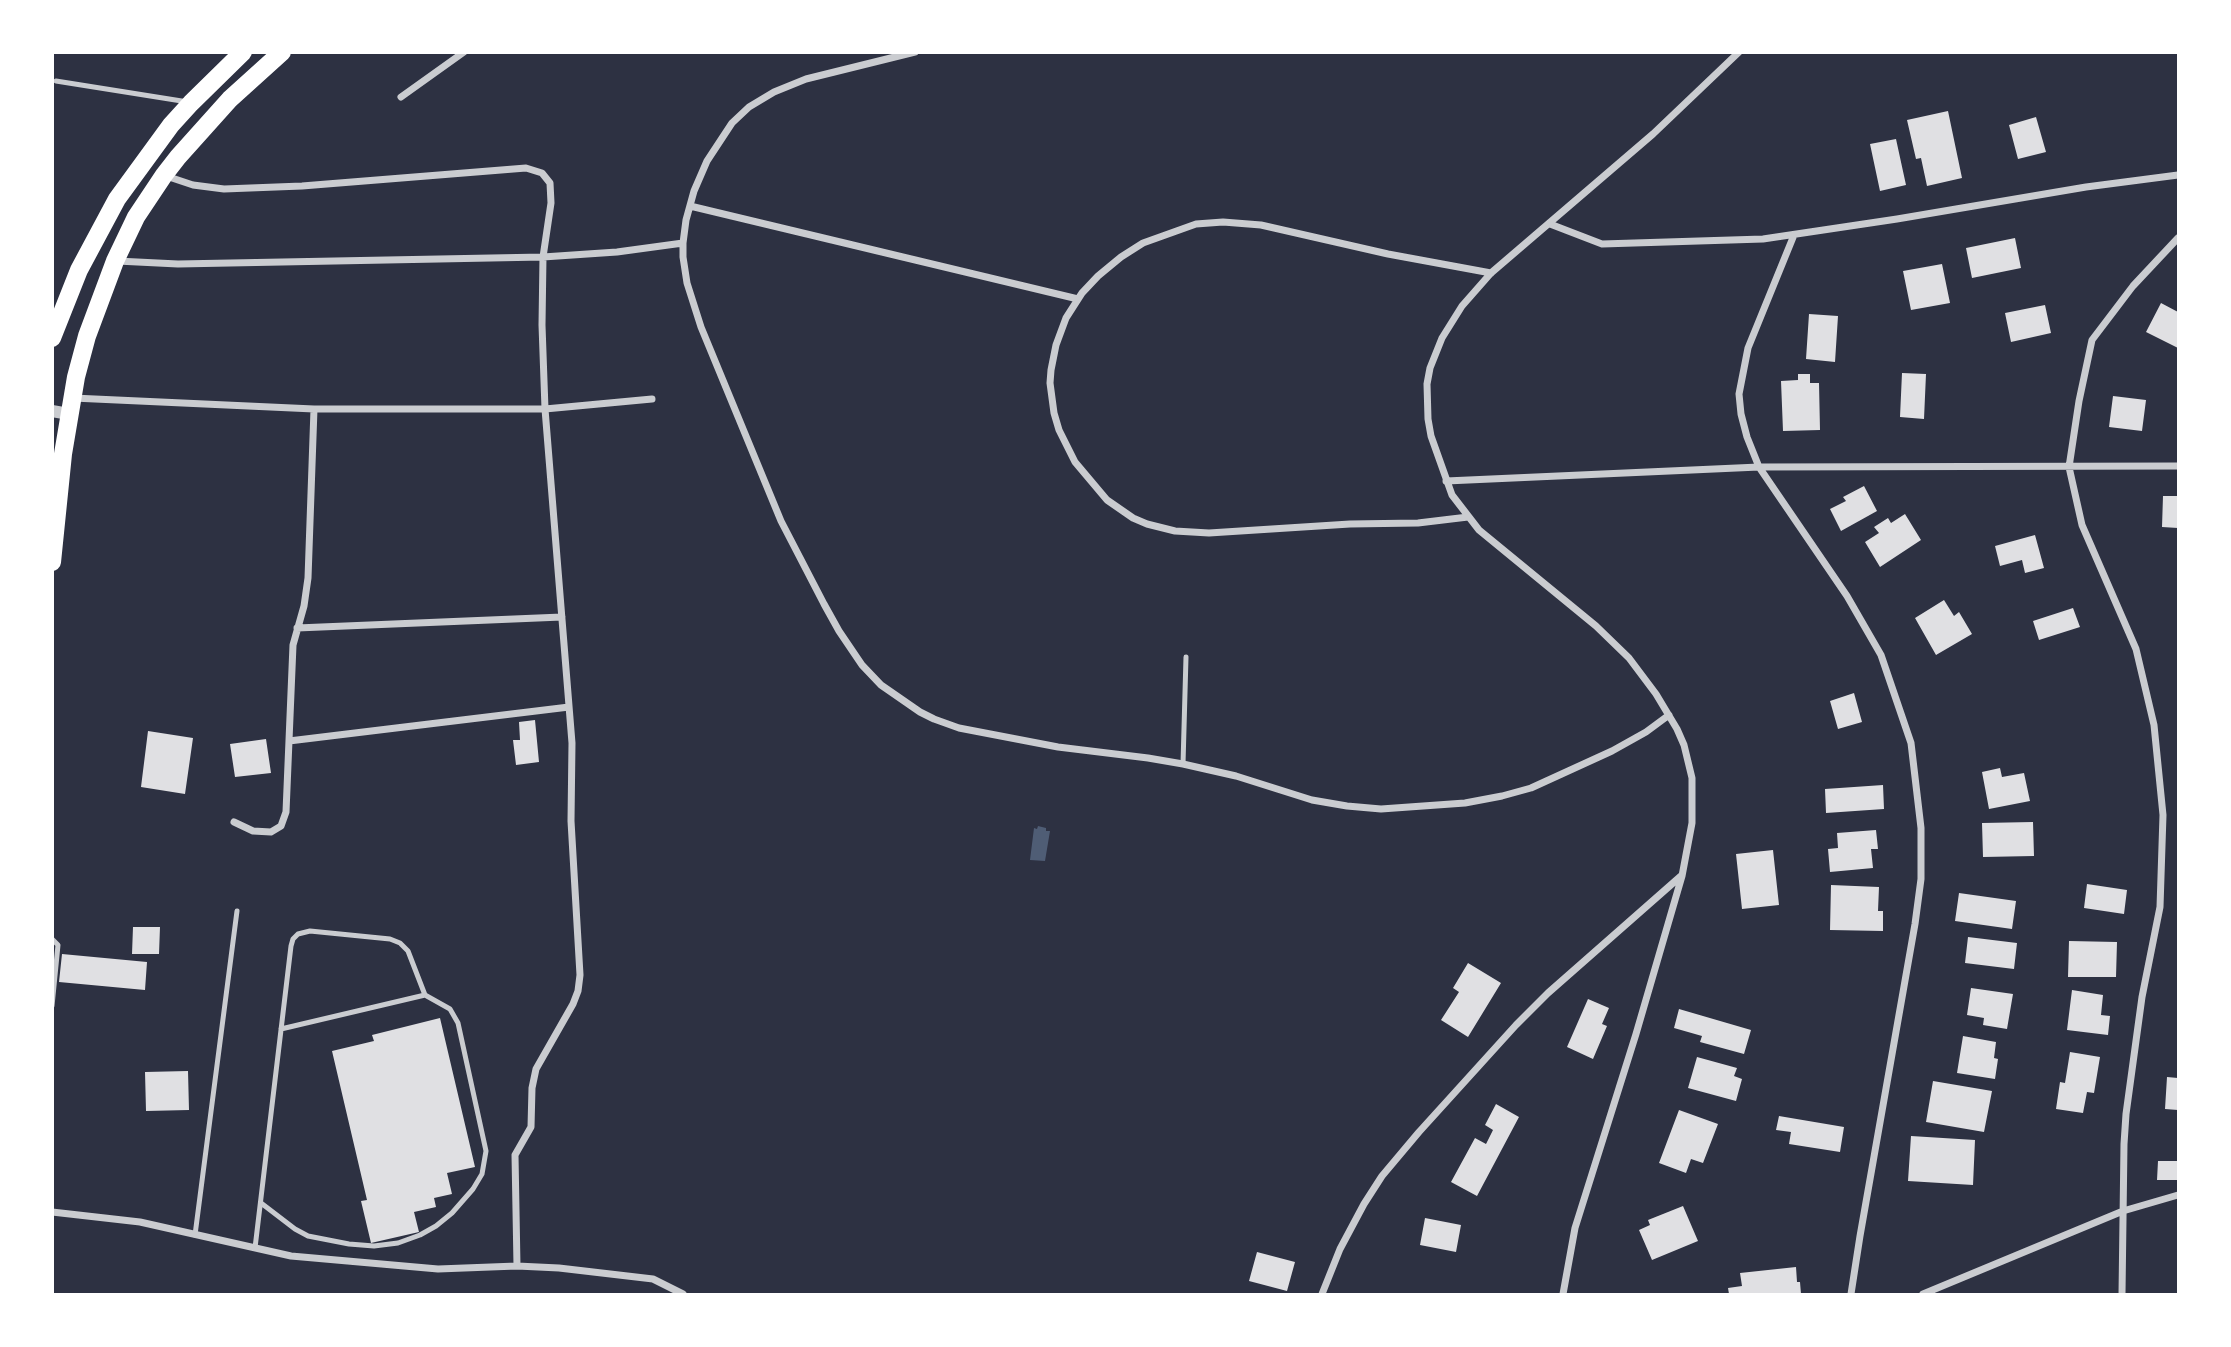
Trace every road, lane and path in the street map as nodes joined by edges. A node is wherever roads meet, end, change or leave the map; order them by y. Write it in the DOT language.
graph roads {
  1 [pos="243,52"];
  2 [pos="282,52"];
  3 [pos="464,52"];
  4 [pos="915,52"];
  5 [pos="1739,52"];
  6 [pos="56,80"];
  7 [pos="401,97"];
  8 [pos="191,103"];
  9 [pos="164,175"];
  10 [pos="2179,175"];
  11 [pos="690,206"];
  12 [pos="1550,224"];
  13 [pos="1794,235"];
  14 [pos="2179,238"];
  15 [pos="683,243"];
  16 [pos="542,257"];
  17 [pos="115,261"];
  18 [pos="1491,273"];
  19 [pos="1078,299"];
  20 [pos="52,338"];
  21 [pos="652,399"];
  22 [pos="65,407"];
  23 [pos="314,409"];
  24 [pos="545,409"];
  25 [pos="60,431"];
  26 [pos="2179,466"];
  27 [pos="1759,467"];
  28 [pos="2069,467"];
  29 [pos="1446,481"];
  30 [pos="1468,517"];
  31 [pos="52,562"];
  32 [pos="562,617"];
  33 [pos="297,628"];
  34 [pos="1186,657"];
  35 [pos="569,707"];
  36 [pos="1669,715"];
  37 [pos="289,741"];
  38 [pos="1183,764"];
  39 [pos="234,822"];
  40 [pos="1682,876"];
  41 [pos="237,911"];
  42 [pos="52,939"];
  43 [pos="425,995"];
  44 [pos="52,1006"];
  45 [pos="281,1029"];
  46 [pos="2179,1195"];
  47 [pos="261,1203"];
  48 [pos="2123,1211"];
  49 [pos="52,1212"];
  50 [pos="195,1235"];
  51 [pos="255,1248"];
  52 [pos="517,1265"];
  53 [pos="683,1294"];
  54 [pos="1322,1294"];
  55 [pos="1563,1294"];
  56 [pos="1852,1294"];
  57 [pos="1923,1294"];
  58 [pos="2122,1294"];
  1 -- 8 [label="main road"];
  2 -- 9 [label="main road"];
  3 -- 7 [label="street"];
  4 -- 11 [label="street"];
  5 -- 12 [label="street"];
  6 -- 8 [label="lane"];
  8 -- 20 [label="main road"];
  9 -- 16 [label="street"];
  9 -- 17 [label="main road"];
  10 -- 13 [label="street"];
  11 -- 15 [label="street"];
  11 -- 19 [label="street"];
  12 -- 13 [label="street"];
  12 -- 18 [label="street"];
  13 -- 27 [label="street"];
  14 -- 28 [label="street"];
  15 -- 16 [label="street"];
  15 -- 38 [label="street"];
  16 -- 17 [label="street"];
  16 -- 24 [label="street"];
  17 -- 22 [label="main road"];
  18 -- 19 [label="street"];
  18 -- 29 [label="street"];
  19 -- 30 [label="street"];
  21 -- 24 [label="street"];
  22 -- 23 [label="street"];
  22 -- 25 [label="main road"];
  23 -- 24 [label="street"];
  23 -- 33 [label="street"];
  24 -- 32 [label="street"];
  25 -- 31 [label="main road"];
  26 -- 28 [label="street"];
  27 -- 28 [label="street"];
  27 -- 29 [label="street"];
  27 -- 56 [label="street"];
  28 -- 48 [label="street"];
  29 -- 30 [label="street"];
  30 -- 36 [label="street"];
  32 -- 33 [label="street"];
  32 -- 35 [label="street"];
  33 -- 37 [label="street"];
  34 -- 38 [label="lane"];
  35 -- 37 [label="street"];
  35 -- 52 [label="street"];
  36 -- 38 [label="street"];
  36 -- 40 [label="street"];
  37 -- 39 [label="street"];
  40 -- 54 [label="street"];
  40 -- 55 [label="street"];
  41 -- 50 [label="lane"];
  42 -- 44 [label="lane"];
  43 -- 45 [label="lane"];
  43 -- 45 [label="lane"];
  43 -- 47 [label="lane"];
  45 -- 47 [label="lane"];
  46 -- 48 [label="street"];
  47 -- 51 [label="lane"];
  48 -- 57 [label="street"];
  48 -- 58 [label="street"];
  49 -- 50 [label="street"];
  50 -- 51 [label="street"];
  51 -- 52 [label="street"];
  52 -- 53 [label="street"];
}
